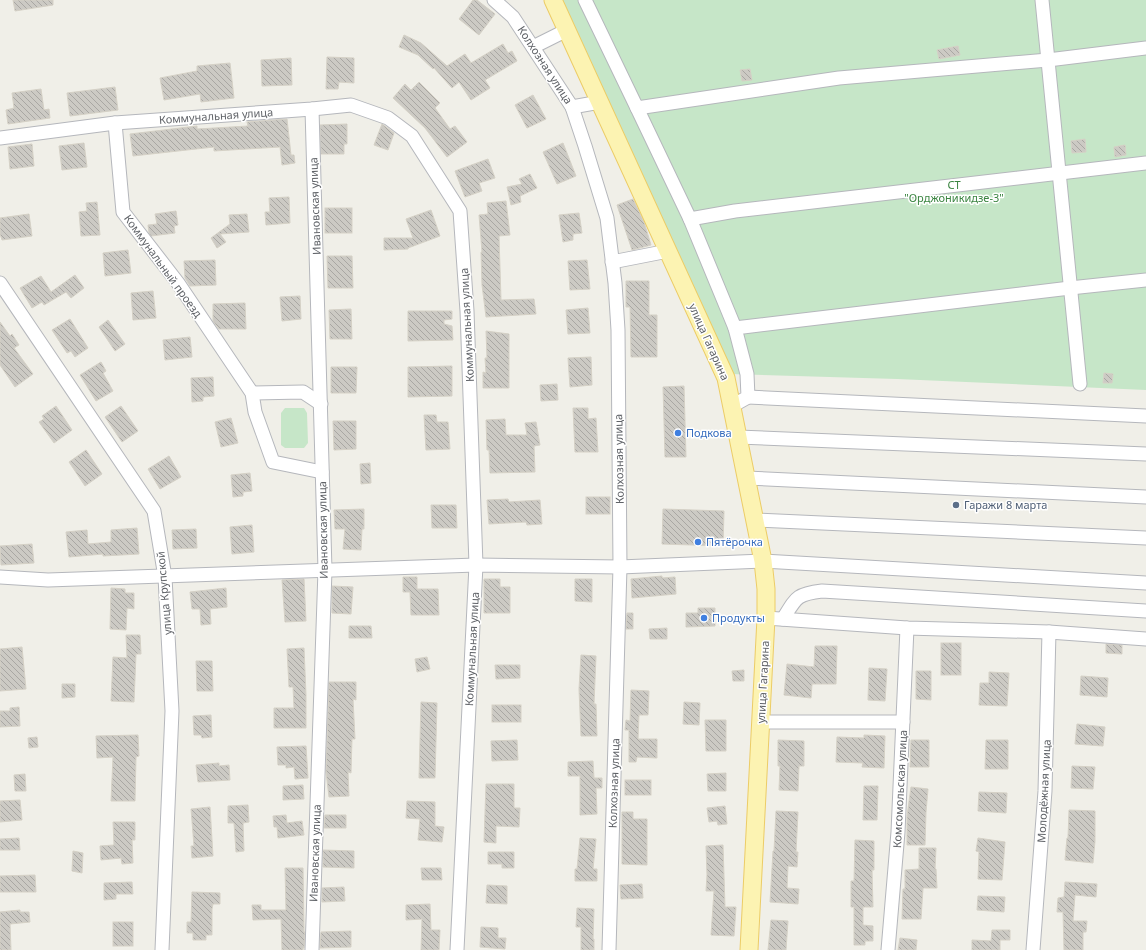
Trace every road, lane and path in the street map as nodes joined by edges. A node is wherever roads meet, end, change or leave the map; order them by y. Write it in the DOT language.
graph roads {
  1 [pos="494,0"];
  2 [pos="553,0"];
  3 [pos="585,0"];
  4 [pos="1042,0"];
  5 [pos="567,30"];
  6 [pos="533,47"];
  7 [pos="1146,48"];
  8 [pos="1048,60"];
  9 [pos="600,102"];
  10 [pos="572,107"];
  11 [pos="637,108"];
  12 [pos="312,109"];
  13 [pos="115,124"];
  14 [pos="0,138"];
  15 [pos="1146,163"];
  16 [pos="1059,173"];
  17 [pos="690,219"];
  18 [pos="668,251"];
  19 [pos="612,262"];
  20 [pos="1146,280"];
  21 [pos="0,283"];
  22 [pos="1070,288"];
  23 [pos="735,328"];
  24 [pos="1080,384"];
  25 [pos="252,393"];
  26 [pos="748,397"];
  27 [pos="321,404"];
  28 [pos="732,406"];
  29 [pos="1146,416"];
  30 [pos="738,437"];
  31 [pos="1146,454"];
  32 [pos="322,472"];
  33 [pos="746,478"];
  34 [pos="1146,497"];
  35 [pos="755,520"];
  36 [pos="1146,538"];
  37 [pos="763,561"];
  38 [pos="476,566"];
  39 [pos="620,567"];
  40 [pos="325,570"];
  41 [pos="0,577"];
  42 [pos="165,577"];
  43 [pos="1146,583"];
  44 [pos="1146,611"];
  45 [pos="766,618"];
  46 [pos="783,619"];
  47 [pos="907,628"];
  48 [pos="1049,632"];
  49 [pos="1146,639"];
  50 [pos="761,722"];
  51 [pos="903,722"];
  52 [pos="162,950"];
  53 [pos="312,950"];
  54 [pos="457,950"];
  55 [pos="609,950"];
  56 [pos="749,950"];
  57 [pos="888,950"];
  58 [pos="1033,950"];
  1 -- 6 [label="street, Колхозная улица"];
  2 -- 5 [label="main road, улица Гагарина"];
  3 -- 11 [label="street"];
  4 -- 8 [label="street"];
  5 -- 6 [label="street"];
  5 -- 9 [label="main road, улица Гагарина"];
  6 -- 10 [label="street, Колхозная улица"];
  7 -- 8 [label="street"];
  8 -- 11 [label="street"];
  8 -- 16 [label="street"];
  9 -- 10 [label="street"];
  9 -- 18 [label="main road, улица Гагарина"];
  10 -- 19 [label="street, Колхозная улица"];
  11 -- 17 [label="street"];
  12 -- 13 [label="street, Коммунальная улица"];
  12 -- 27 [label="street, Ивановская улица"];
  12 -- 38 [label="street, Коммунальная улица"];
  13 -- 14 [label="street, Коммунальная улица"];
  13 -- 25 [label="street, Коммунальный проезд"];
  15 -- 16 [label="street"];
  16 -- 17 [label="street"];
  16 -- 22 [label="street"];
  17 -- 23 [label="street"];
  18 -- 19 [label="street"];
  18 -- 28 [label="main road, улица Гагарина"];
  19 -- 39 [label="street, Колхозная улица"];
  20 -- 22 [label="street"];
  21 -- 42 [label="street, улица Крупской"];
  22 -- 23 [label="street"];
  22 -- 24 [label="street"];
  23 -- 26 [label="street"];
  25 -- 27 [label="street"];
  25 -- 32 [label="street, Коммунальный проезд"];
  26 -- 28 [label="street"];
  26 -- 29 [label="street"];
  27 -- 32 [label="street, Ивановская улица"];
  28 -- 30 [label="main road, улица Гагарина"];
  30 -- 31 [label="street"];
  30 -- 33 [label="main road, улица Гагарина"];
  32 -- 40 [label="street, Ивановская улица"];
  33 -- 34 [label="street"];
  33 -- 35 [label="main road, улица Гагарина"];
  35 -- 36 [label="street"];
  35 -- 37 [label="main road, улица Гагарина"];
  37 -- 39 [label="street"];
  37 -- 43 [label="street"];
  37 -- 45 [label="main road, улица Гагарина"];
  38 -- 39 [label="street"];
  38 -- 40 [label="street"];
  38 -- 54 [label="street, Коммунальная улица"];
  39 -- 55 [label="street, Колхозная улица"];
  40 -- 42 [label="street"];
  40 -- 53 [label="street, Ивановская улица"];
  41 -- 42 [label="street"];
  42 -- 52 [label="street, улица Крупской"];
  44 -- 46 [label="street"];
  45 -- 46 [label="street"];
  45 -- 50 [label="main road, улица Гагарина"];
  46 -- 47 [label="street"];
  47 -- 48 [label="street"];
  47 -- 51 [label="street, Комсомольская улица"];
  48 -- 49 [label="street"];
  48 -- 58 [label="street, Молодёжная улица"];
  50 -- 51 [label="street"];
  50 -- 56 [label="main road, улица Гагарина"];
  51 -- 57 [label="street, Комсомольская улица"];
}
